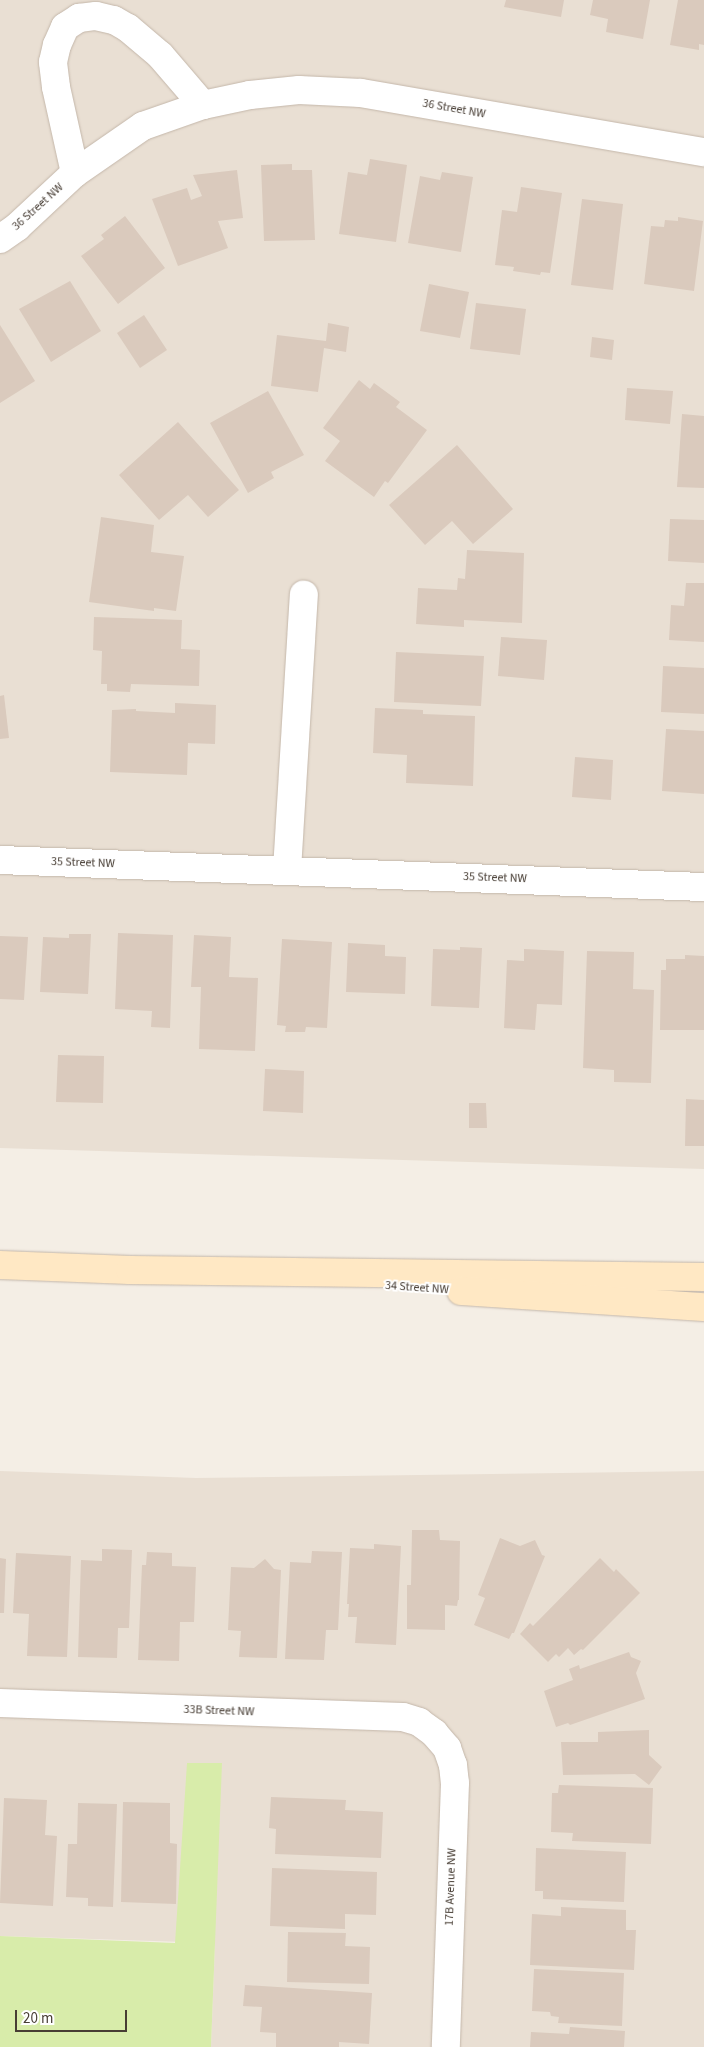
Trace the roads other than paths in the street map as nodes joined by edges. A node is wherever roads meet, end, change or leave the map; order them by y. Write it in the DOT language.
graph roads {
  1 [pos="203,105"];
  2 [pos="704,152"];
  3 [pos="75,173"];
  4 [pos="0,239"];
  5 [pos="304,595"];
  6 [pos="0,860"];
  7 [pos="287,870"];
  8 [pos="704,887"];
  9 [pos="0,1265"];
  10 [pos="130,1270"];
  11 [pos="704,1277"];
  12 [pos="704,1307"];
  13 [pos="0,1703"];
  14 [pos="434,1733"];
  15 [pos="446,2047"];
  1 -- 2 [label="street, 36 Street NW"];
  1 -- 3 [label="street, 36 Street NW"];
  1 -- 3 [label="street, 36 Street NW"];
  3 -- 4 [label="street, 36 Street NW"];
  5 -- 7 [label="street"];
  6 -- 7 [label="street, 35 Street NW"];
  7 -- 8 [label="street, 35 Street NW"];
  9 -- 10 [label="main road, 34 Street NW"];
  10 -- 11 [label="main road, 34 Street NW"];
  10 -- 12 [label="main road, 34 Street NW"];
  13 -- 14 [label="street, 33B Street NW"];
  14 -- 15 [label="street, 17B Avenue NW"];
}
